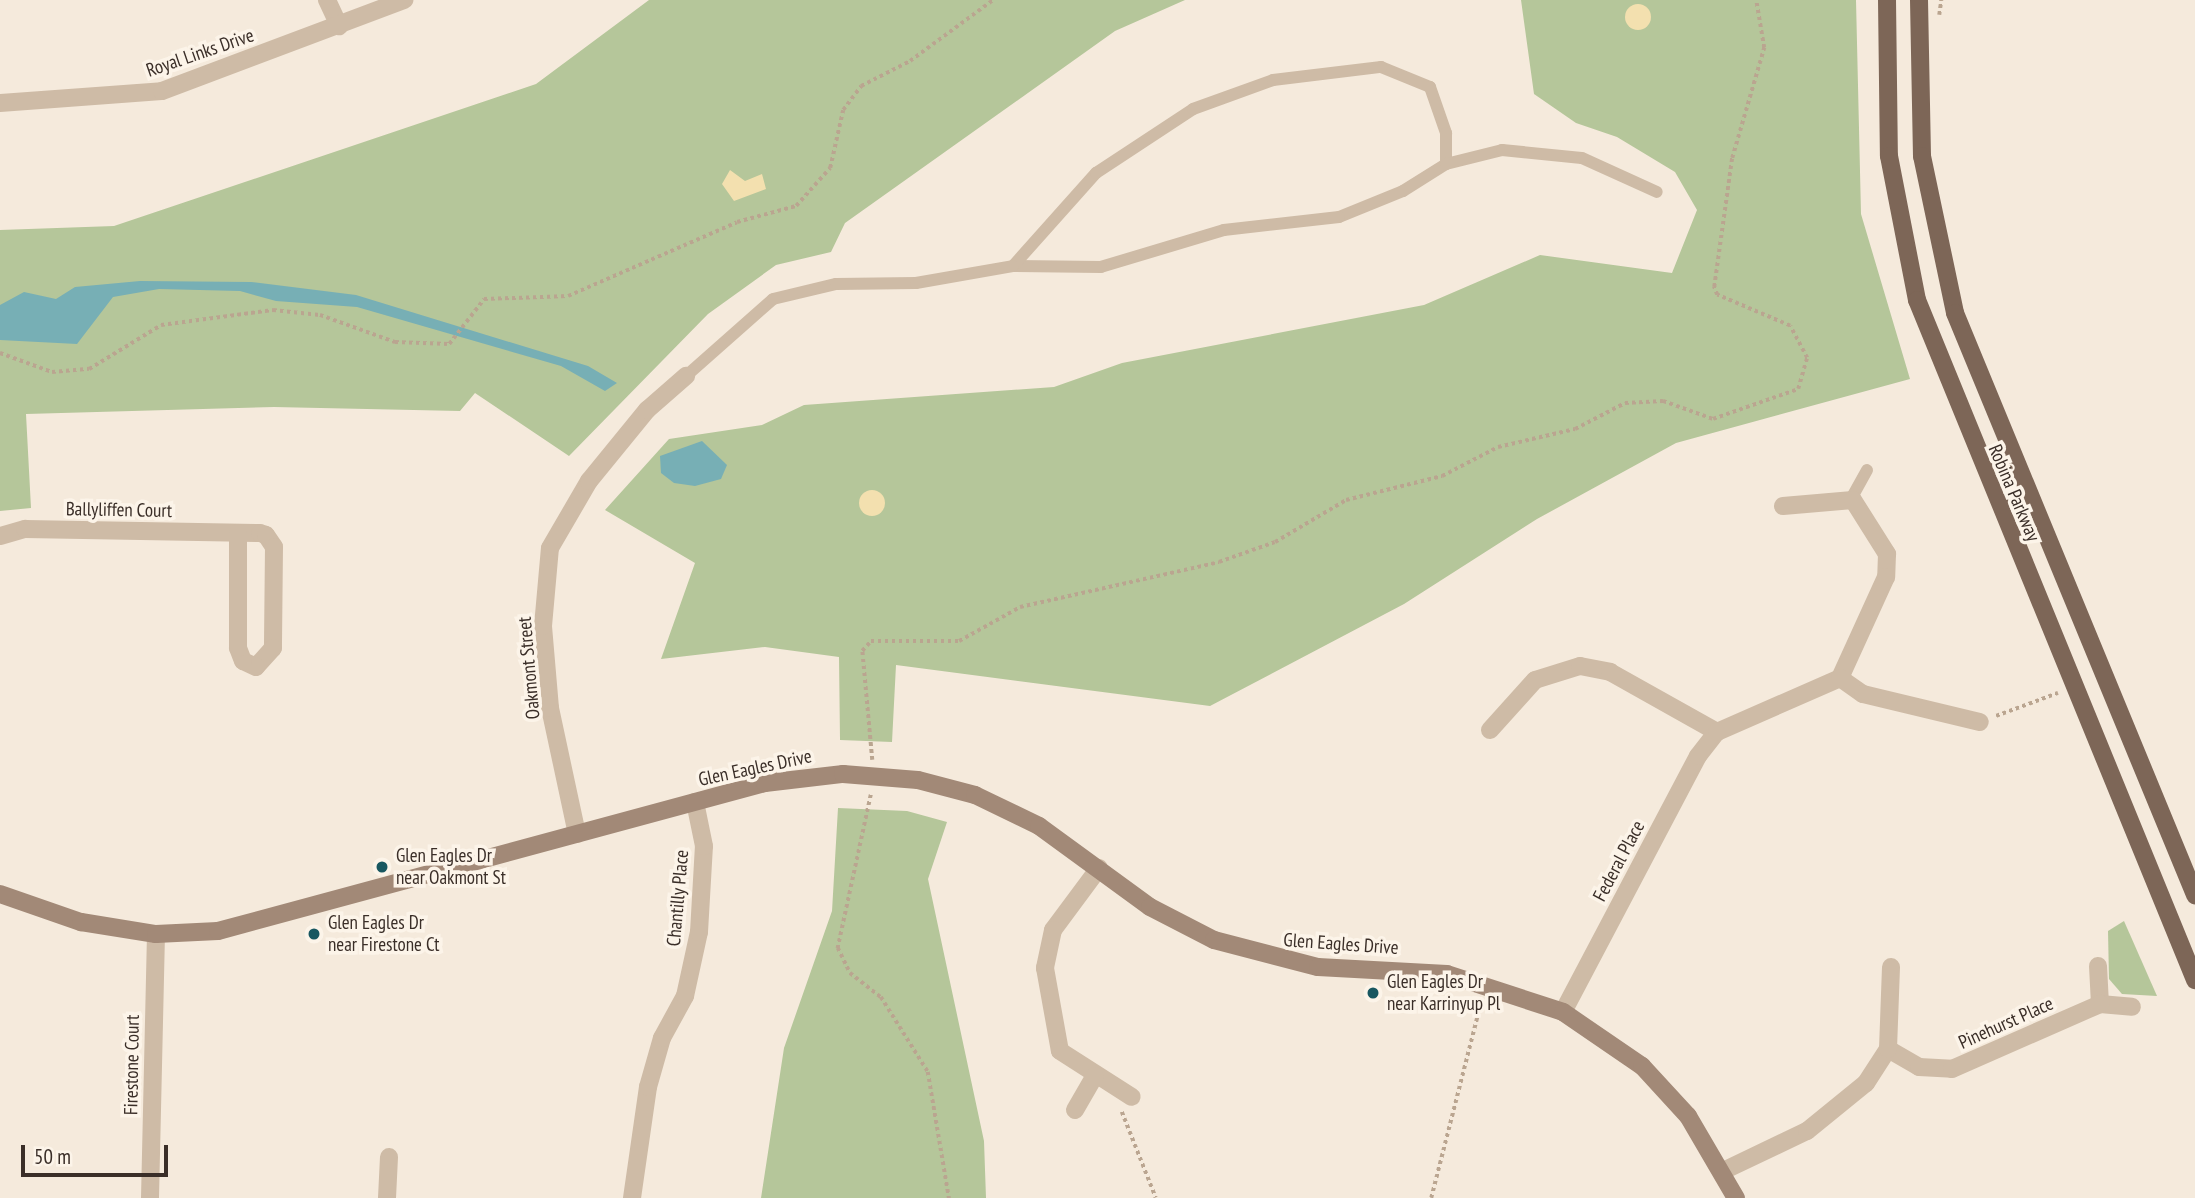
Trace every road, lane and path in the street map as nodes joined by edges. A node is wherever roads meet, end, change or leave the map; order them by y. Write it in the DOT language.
graph roads {
  1 [pos="327,0"];
  2 [pos="404,0"];
  3 [pos="993,0"];
  4 [pos="1756,0"];
  5 [pos="1887,0"];
  6 [pos="1919,0"];
  7 [pos="1941,0"];
  8 [pos="1938,20"];
  9 [pos="338,26"];
  10 [pos="0,103"];
  11 [pos="1446,164"];
  12 [pos="1657,192"];
  13 [pos="1013,266"];
  14 [pos="0,353"];
  15 [pos="686,376"];
  16 [pos="1867,470"];
  17 [pos="1851,499"];
  18 [pos="1783,506"];
  19 [pos="238,533"];
  20 [pos="0,536"];
  21 [pos="1840,678"];
  22 [pos="2073,687"];
  23 [pos="1980,722"];
  24 [pos="1490,730"];
  25 [pos="1717,732"];
  26 [pos="872,775"];
  27 [pos="695,802"];
  28 [pos="577,834"];
  29 [pos="1100,868"];
  30 [pos="0,894"];
  31 [pos="2195,895"];
  32 [pos="156,934"];
  33 [pos="1891,967"];
  34 [pos="2098,967"];
  35 [pos="2195,980"];
  36 [pos="1482,997"];
  37 [pos="2100,1003"];
  38 [pos="2133,1007"];
  39 [pos="1563,1012"];
  40 [pos="1888,1049"];
  41 [pos="1095,1076"];
  42 [pos="1132,1097"];
  43 [pos="1075,1110"];
  44 [pos="389,1157"];
  45 [pos="1723,1171"];
  46 [pos="150,1198"];
  47 [pos="387,1198"];
  48 [pos="632,1198"];
  49 [pos="949,1198"];
  50 [pos="1156,1198"];
  51 [pos="1431,1198"];
  52 [pos="1736,1198"];
  1 -- 9 [label="street"];
  2 -- 9 [label="street, Royal Links Drive"];
  3 -- 14 [label="path"];
  4 -- 26 [label="path"];
  5 -- 22 [label="main road, Robina Parkway"];
  6 -- 31 [label="main road, Robina Parkway"];
  7 -- 8 [label="path"];
  9 -- 10 [label="street, Royal Links Drive"];
  11 -- 12 [label="lane"];
  11 -- 13 [label="lane"];
  11 -- 13 [label="lane"];
  13 -- 15 [label="lane"];
  15 -- 28 [label="street, Oakmont Street"];
  16 -- 17 [label="lane"];
  17 -- 18 [label="street"];
  17 -- 21 [label="street"];
  19 -- 19 [label="street, Ballyliffen Court"];
  19 -- 20 [label="street, Ballyliffen Court"];
  21 -- 23 [label="street"];
  21 -- 25 [label="street, Federal Place"];
  22 -- 23 [label="path"];
  22 -- 35 [label="main road, Robina Parkway"];
  24 -- 25 [label="street"];
  25 -- 39 [label="street, Federal Place"];
  26 -- 27 [label="street, Glen Eagles Drive"];
  26 -- 29 [label="street, Glen Eagles Drive"];
  26 -- 49 [label="path"];
  27 -- 28 [label="street, Glen Eagles Drive"];
  27 -- 48 [label="street, Chantilly Place"];
  28 -- 32 [label="street, Glen Eagles Drive"];
  29 -- 39 [label="street, Glen Eagles Drive"];
  29 -- 41 [label="street"];
  30 -- 32 [label="street, Glen Eagles Drive"];
  32 -- 46 [label="street, Firestone Court"];
  33 -- 40 [label="street"];
  34 -- 37 [label="street"];
  36 -- 51 [label="path"];
  37 -- 38 [label="street"];
  37 -- 40 [label="street, Pinehurst Place"];
  39 -- 45 [label="street, Glen Eagles Drive"];
  40 -- 45 [label="street"];
  41 -- 42 [label="street"];
  41 -- 43 [label="street"];
  42 -- 50 [label="path"];
  44 -- 47 [label="street"];
  45 -- 52 [label="street, Glen Eagles Drive"];
}
